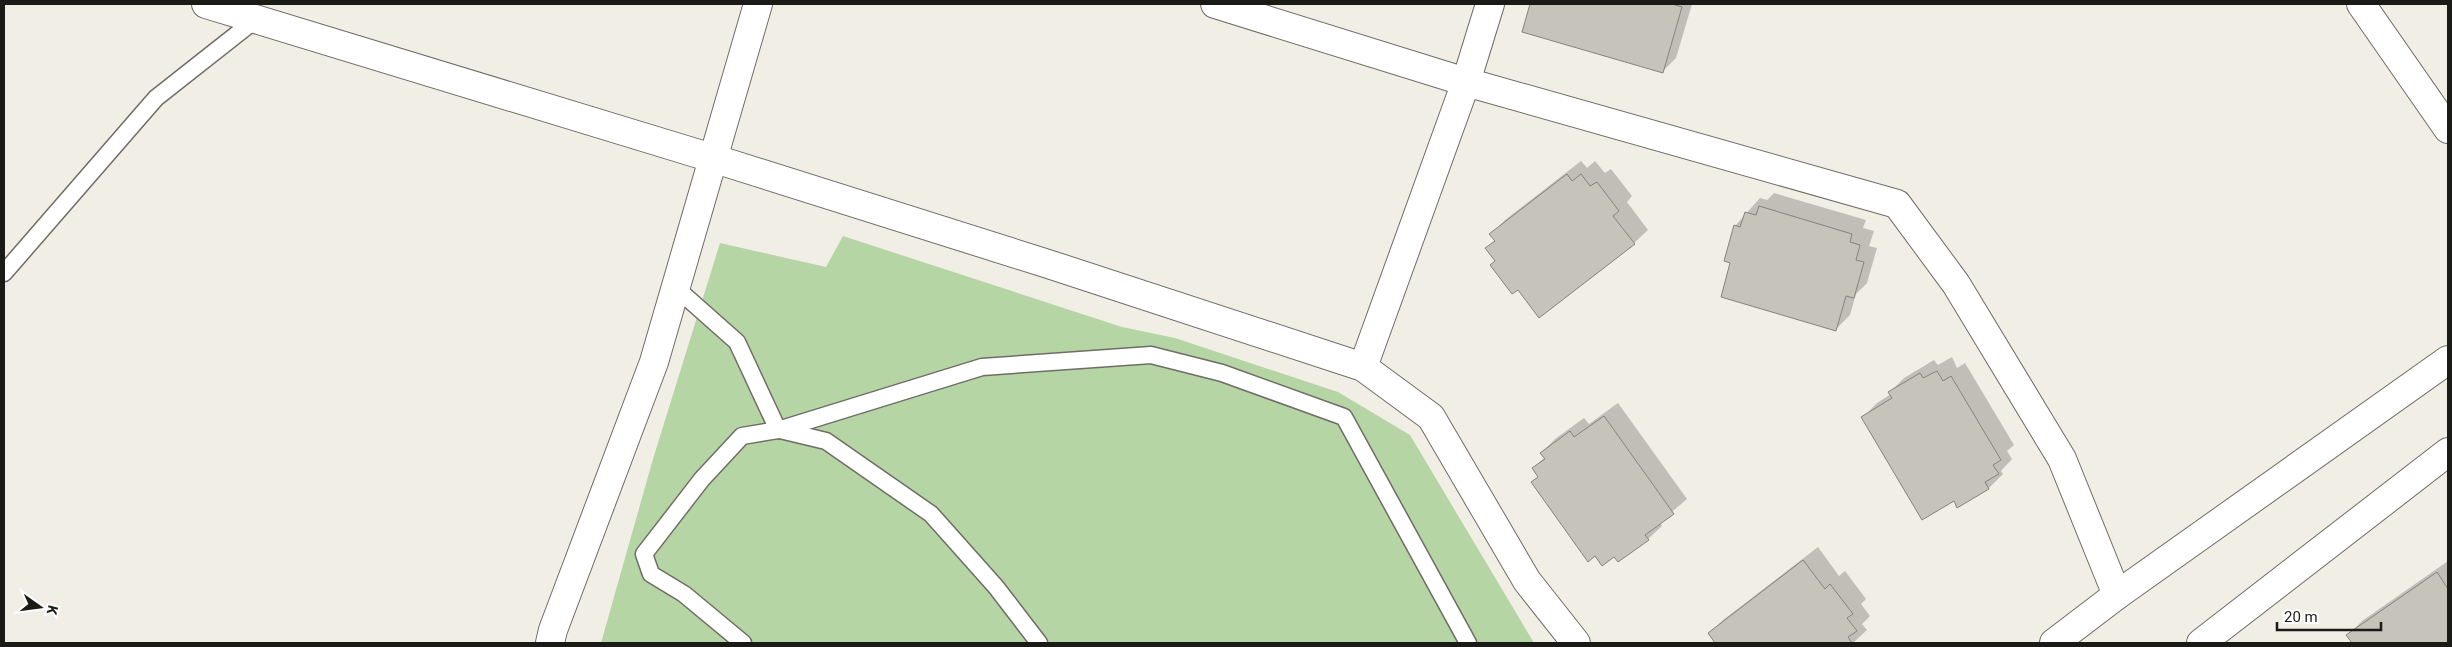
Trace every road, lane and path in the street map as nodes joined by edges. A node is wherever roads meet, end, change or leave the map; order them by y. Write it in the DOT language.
graph roads {
  1 [pos="206,4"];
  2 [pos="758,4"];
  3 [pos="1215,4"];
  4 [pos="1490,4"];
  5 [pos="2361,4"];
  6 [pos="255,20"];
  7 [pos="1466,82"];
  8 [pos="2448,129"];
  9 [pos="712,158"];
  10 [pos="4,273"];
  11 [pos="675,287"];
  12 [pos="2448,360"];
  13 [pos="1363,367"];
  14 [pos="778,430"];
  15 [pos="2448,452"];
  16 [pos="2117,595"];
  17 [pos="550,643"];
  18 [pos="743,643"];
  19 [pos="1039,643"];
  20 [pos="1468,643"];
  21 [pos="1576,643"];
  22 [pos="2054,643"];
  23 [pos="2201,643"];
  1 -- 6 [label="street"];
  2 -- 9 [label="street"];
  3 -- 7 [label="street"];
  4 -- 7 [label="street"];
  5 -- 8 [label="street"];
  6 -- 9 [label="street"];
  6 -- 10 [label="lane"];
  7 -- 13 [label="street"];
  7 -- 16 [label="street"];
  9 -- 11 [label="street"];
  9 -- 13 [label="street"];
  11 -- 14 [label="lane"];
  11 -- 17 [label="street"];
  12 -- 16 [label="street"];
  13 -- 21 [label="street"];
  14 -- 18 [label="lane"];
  14 -- 19 [label="lane"];
  14 -- 20 [label="lane"];
  15 -- 23 [label="street"];
  16 -- 22 [label="street"];
}
